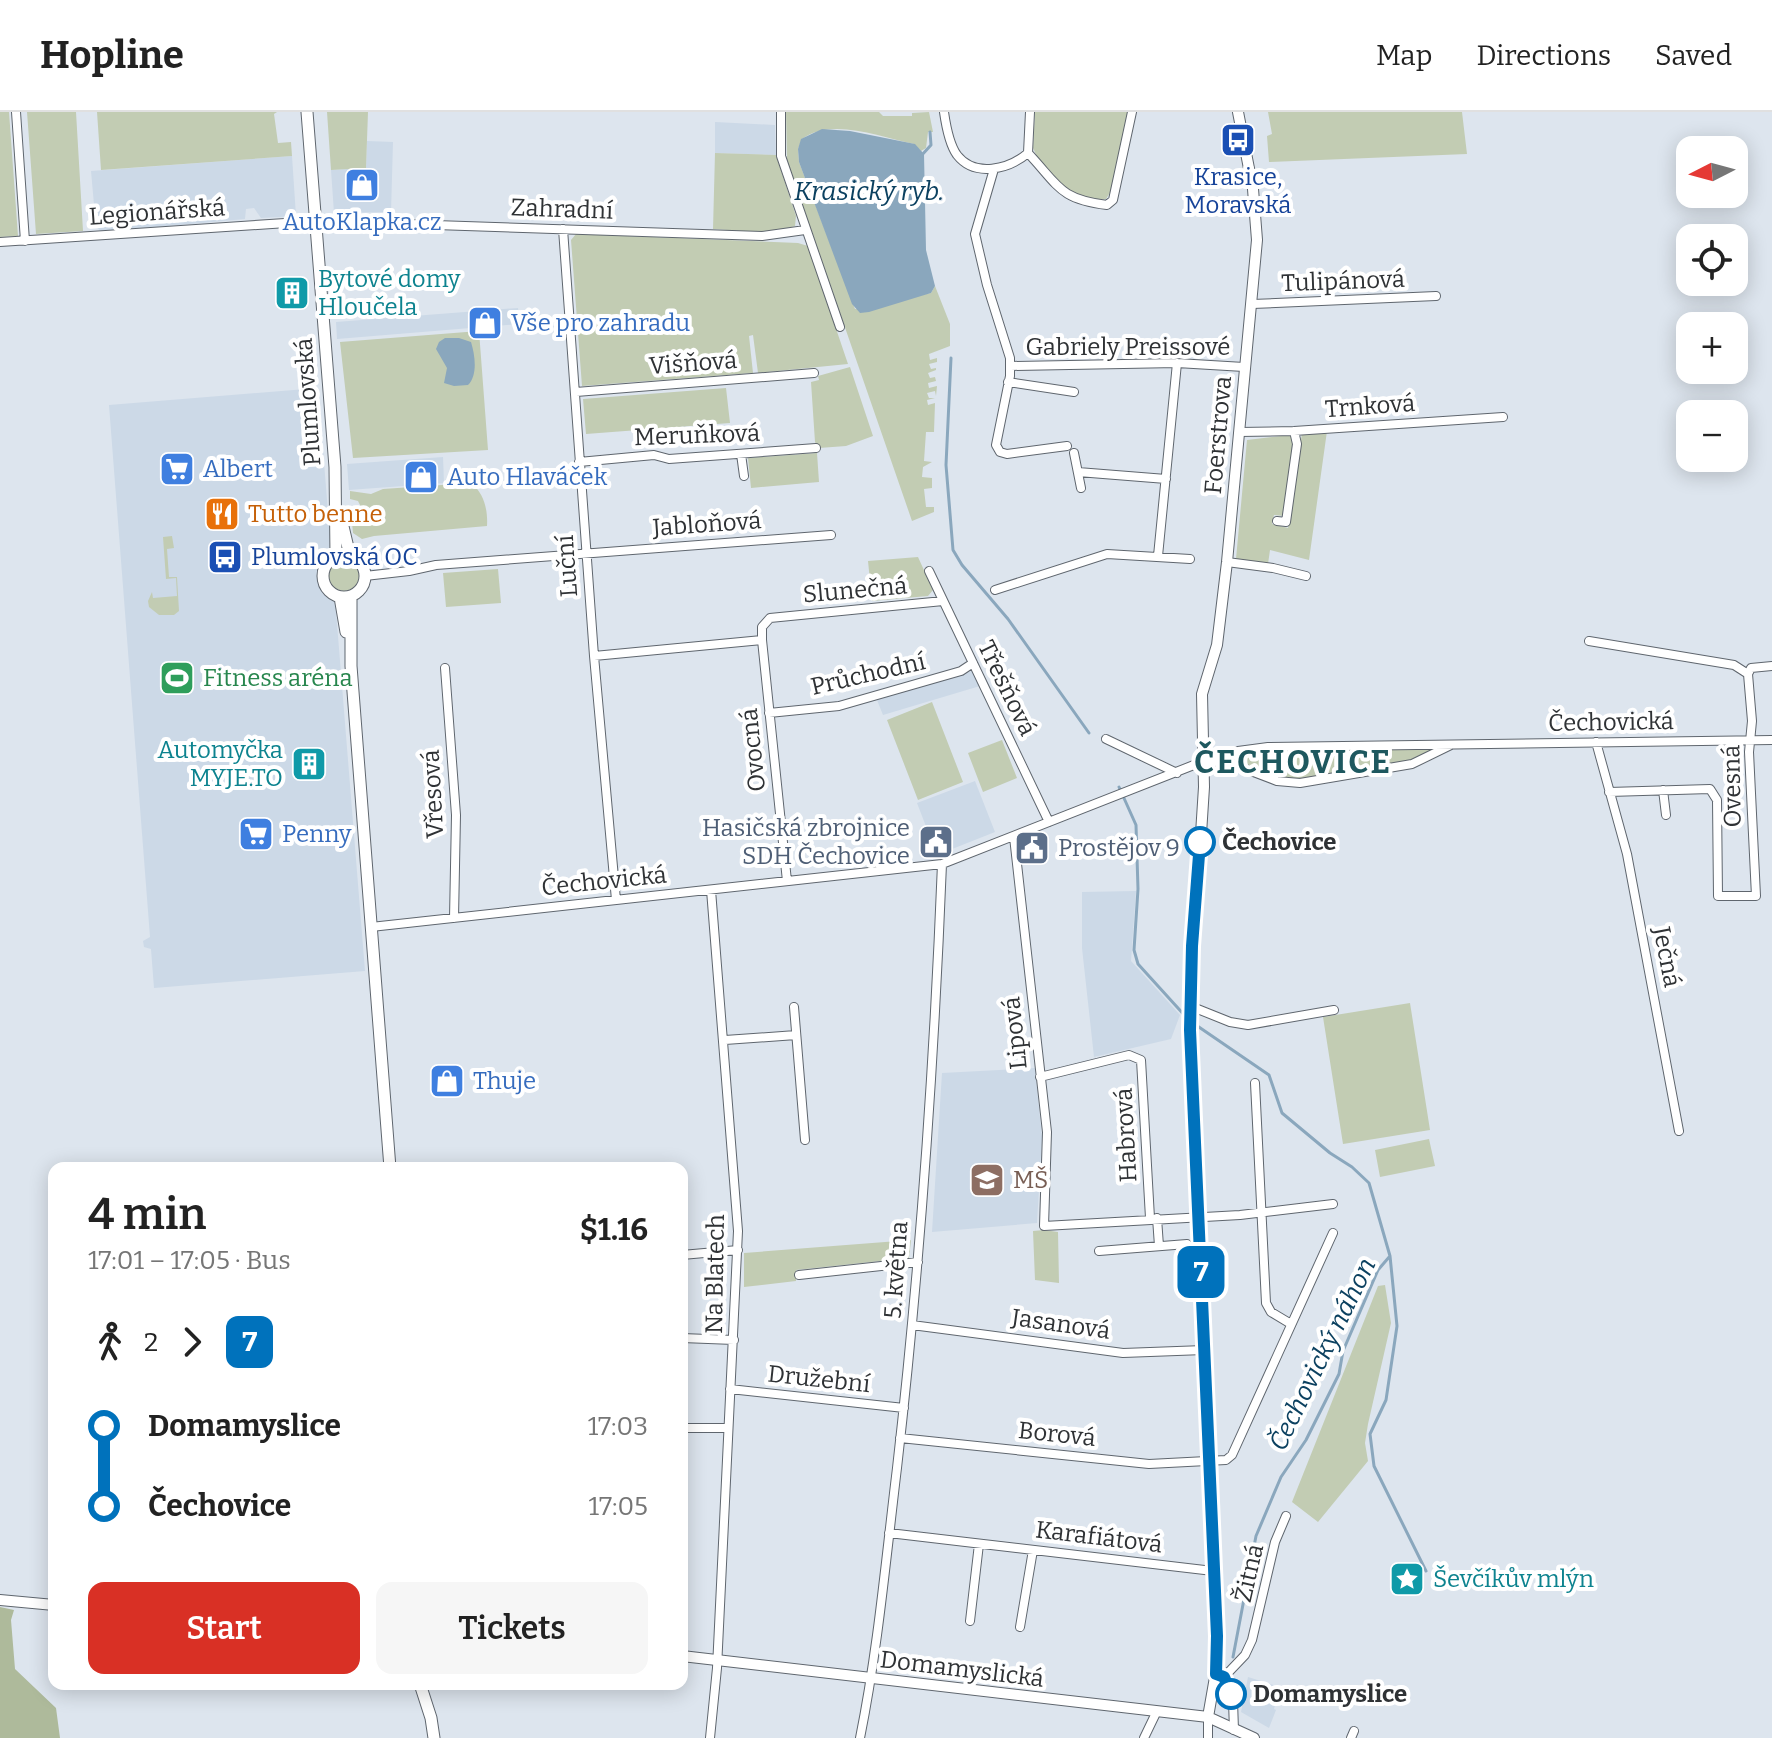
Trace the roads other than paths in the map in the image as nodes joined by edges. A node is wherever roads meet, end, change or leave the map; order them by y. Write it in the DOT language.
graph roads {
  1 [pos="16,112"];
  2 [pos="307,112"];
  3 [pos="781,112"];
  4 [pos="944,112"];
  5 [pos="1030,112"];
  6 [pos="1132,112"];
  7 [pos="1238,112"];
  8 [pos="1028,153"];
  9 [pos="994,169"];
  10 [pos="316,221"];
  11 [pos="563,229"];
  12 [pos="805,230"];
  13 [pos="25,241"];
  14 [pos="0,242"];
  15 [pos="1436,296"];
  16 [pos="1252,304"];
  17 [pos="840,327"];
  18 [pos="1177,363"];
  19 [pos="1011,366"];
  20 [pos="1244,367"];
  21 [pos="814,373"];
  22 [pos="1008,382"];
  23 [pos="576,392"];
  24 [pos="1074,392"];
  25 [pos="1503,417"];
  26 [pos="1294,431"];
  27 [pos="1239,432"];
  28 [pos="816,448"];
  29 [pos="741,454"];
  30 [pos="579,462"];
  31 [pos="1078,472"];
  32 [pos="744,476"];
  33 [pos="1166,479"];
  34 [pos="1081,488"];
  35 [pos="336,497"];
  36 [pos="1277,521"];
  37 [pos="831,535"];
  38 [pos="586,552"];
  39 [pos="350,556"];
  40 [pos="1158,556"];
  41 [pos="336,557"];
  42 [pos="1190,559"];
  43 [pos="1227,562"];
  44 [pos="929,571"];
  45 [pos="365,576"];
  46 [pos="1306,576"];
  47 [pos="995,590"];
  48 [pos="346,596"];
  49 [pos="943,601"];
  50 [pos="770,618"];
  51 [pos="762,640"];
  52 [pos="1589,641"];
  53 [pos="594,656"];
  54 [pos="973,663"];
  55 [pos="1772,666"];
  56 [pos="445,668"];
  57 [pos="1748,672"];
  58 [pos="769,713"];
  59 [pos="1106,739"];
  60 [pos="1772,740"];
  61 [pos="1750,741"];
  62 [pos="1596,742"];
  63 [pos="1451,745"];
  64 [pos="1204,761"];
  65 [pos="1177,773"];
  66 [pos="1663,790"];
  67 [pos="1609,792"];
  68 [pos="1666,815"];
  69 [pos="1049,822"];
  70 [pos="1014,837"];
  71 [pos="942,864"];
  72 [pos="787,881"];
  73 [pos="711,890"];
  74 [pos="616,900"];
  75 [pos="454,918"];
  76 [pos="371,927"];
  77 [pos="794,1007"];
  78 [pos="1190,1009"];
  79 [pos="1334,1010"];
  80 [pos="796,1035"];
  81 [pos="725,1040"];
  82 [pos="1040,1077"];
  83 [pos="1255,1083"];
  84 [pos="1679,1131"];
  85 [pos="805,1140"];
  86 [pos="390,1162"];
  87 [pos="1333,1204"];
  88 [pos="1262,1212"];
  89 [pos="1198,1215"];
  90 [pos="1154,1218"];
  91 [pos="1333,1233"];
  92 [pos="1187,1244"];
  93 [pos="1159,1246"];
  94 [pos="738,1250"];
  95 [pos="1099,1251"];
  96 [pos="688,1254"];
  97 [pos="918,1262"];
  98 [pos="799,1275"];
  99 [pos="1291,1324"];
  100 [pos="912,1325"];
  101 [pos="688,1338"];
  102 [pos="734,1340"];
  103 [pos="1204,1350"];
  104 [pos="730,1389"];
  105 [pos="904,1408"];
  106 [pos="688,1428"];
  107 [pos="728,1428"];
  108 [pos="900,1438"];
  109 [pos="1210,1462"];
  110 [pos="1286,1516"];
  111 [pos="889,1533"];
  112 [pos="979,1544"];
  113 [pos="1033,1550"];
  114 [pos="1213,1571"];
  115 [pos="0,1600"];
  116 [pos="48,1604"];
  117 [pos="970,1621"];
  118 [pos="1020,1627"];
  119 [pos="688,1657"];
  120 [pos="717,1660"];
  121 [pos="1220,1676"];
  122 [pos="871,1678"];
  123 [pos="422,1690"];
  124 [pos="1156,1713"];
  125 [pos="1208,1717"];
  126 [pos="1234,1730"];
  127 [pos="434,1738"];
  128 [pos="710,1738"];
  129 [pos="860,1738"];
  130 [pos="1144,1738"];
  131 [pos="1208,1738"];
  132 [pos="1254,1738"];
  1 -- 13 [label="street"];
  2 -- 10 [label="main road, Plumlovská"];
  3 -- 12 [label="street"];
  4 -- 9 [label="street"];
  5 -- 8 [label="street"];
  6 -- 8 [label="street"];
  7 -- 16 [label="street, Foerstrova"];
  8 -- 9 [label="street"];
  9 -- 19 [label="street"];
  10 -- 11 [label="street, Zahradní"];
  10 -- 13 [label="street, Legionářská"];
  10 -- 35 [label="main road, Plumlovská"];
  11 -- 12 [label="street, Zahradní"];
  11 -- 23 [label="street, Luční"];
  12 -- 17 [label="street"];
  13 -- 14 [label="street, Legionářská"];
  15 -- 16 [label="street, Tulipánová"];
  16 -- 20 [label="street, Foerstrova"];
  18 -- 19 [label="street, Gabriely Preissové"];
  18 -- 20 [label="street, Gabriely Preissové"];
  18 -- 33 [label="street"];
  19 -- 22 [label="street"];
  20 -- 27 [label="street, Foerstrova"];
  21 -- 23 [label="street, Višňová"];
  22 -- 24 [label="street"];
  22 -- 31 [label="street"];
  23 -- 30 [label="street, Luční"];
  25 -- 26 [label="street, Trnková"];
  26 -- 27 [label="street, Trnková"];
  26 -- 36 [label="street"];
  27 -- 43 [label="street, Foerstrova"];
  28 -- 29 [label="street, Meruňková"];
  29 -- 30 [label="street, Meruňková"];
  29 -- 32 [label="street"];
  30 -- 38 [label="street, Luční"];
  31 -- 33 [label="street"];
  31 -- 34 [label="street"];
  33 -- 40 [label="street"];
  35 -- 39 [label="main road, Plumlovská"];
  35 -- 41 [label="main road, Plumlovská"];
  37 -- 38 [label="street, Jabloňová"];
  38 -- 45 [label="street"];
  38 -- 53 [label="street, Luční"];
  39 -- 41 [label="main road"];
  39 -- 45 [label="main road, Plumlovská"];
  40 -- 42 [label="street"];
  40 -- 47 [label="street"];
  41 -- 48 [label="main road, Plumlovská"];
  43 -- 46 [label="street"];
  43 -- 64 [label="street, Foerstrova"];
  44 -- 49 [label="street, Třešňová"];
  45 -- 48 [label="main road"];
  48 -- 76 [label="main road, Plumlovská"];
  49 -- 50 [label="street, Slunečná"];
  49 -- 54 [label="street, Třešňová"];
  50 -- 51 [label="street, Ovocná"];
  51 -- 53 [label="street"];
  51 -- 58 [label="street, Ovocná"];
  52 -- 57 [label="street"];
  53 -- 74 [label="street, Luční"];
  54 -- 58 [label="street, Průchodní"];
  54 -- 69 [label="street, Třešňová"];
  55 -- 57 [label="street"];
  56 -- 75 [label="street, Vřesová"];
  57 -- 61 [label="street, Ovesná"];
  58 -- 72 [label="street, Ovocná"];
  59 -- 65 [label="street"];
  60 -- 61 [label="street, Čechovická"];
  61 -- 62 [label="street, Čechovická"];
  61 -- 66 [label="street, Ovesná"];
  62 -- 63 [label="street, Čechovická"];
  62 -- 67 [label="street, Ječná"];
  63 -- 64 [label="street, Čechovická"];
  63 -- 64 [label="street, Čechovická"];
  64 -- 65 [label="street, Čechovická"];
  64 -- 78 [label="street, Žitná"];
  65 -- 69 [label="street, Čechovická"];
  66 -- 67 [label="street"];
  66 -- 68 [label="street"];
  67 -- 84 [label="street, Ječná"];
  69 -- 70 [label="street, Čechovická"];
  70 -- 71 [label="street, Čechovická"];
  70 -- 82 [label="street, Lipová"];
  71 -- 72 [label="street, Čechovická"];
  71 -- 97 [label="street, 5. května"];
  72 -- 73 [label="street, Čechovická"];
  73 -- 74 [label="street, Čechovická"];
  73 -- 81 [label="street, Na Blatech"];
  74 -- 75 [label="street, Čechovická"];
  75 -- 76 [label="street, Čechovická"];
  76 -- 86 [label="main road, Plumlovská"];
  77 -- 80 [label="street"];
  78 -- 79 [label="street"];
  78 -- 89 [label="street, Žitná"];
  80 -- 81 [label="street"];
  80 -- 85 [label="street"];
  81 -- 94 [label="street, Na Blatech"];
  82 -- 90 [label="street, Lipová"];
  82 -- 90 [label="street, Habrová"];
  83 -- 88 [label="street"];
  87 -- 88 [label="street"];
  88 -- 89 [label="street"];
  88 -- 99 [label="street"];
  89 -- 90 [label="street"];
  89 -- 103 [label="street, Žitná"];
  90 -- 93 [label="street"];
  91 -- 99 [label="street"];
  92 -- 93 [label="street"];
  93 -- 95 [label="street"];
  94 -- 96 [label="street"];
  94 -- 102 [label="street, Na Blatech"];
  97 -- 98 [label="street"];
  97 -- 100 [label="street, 5. května"];
  99 -- 109 [label="street"];
  100 -- 103 [label="street, Jasanová"];
  100 -- 105 [label="street, 5. května"];
  101 -- 102 [label="street"];
  102 -- 104 [label="street, Na Blatech"];
  103 -- 109 [label="street, Žitná"];
  104 -- 105 [label="street, Družební"];
  104 -- 107 [label="street, Na Blatech"];
  105 -- 108 [label="street, 5. května"];
  106 -- 107 [label="street"];
  107 -- 120 [label="street, Na Blatech"];
  108 -- 109 [label="street, Borová"];
  108 -- 111 [label="street, 5. května"];
  109 -- 114 [label="street, Žitná"];
  110 -- 121 [label="street, Žitná"];
  111 -- 112 [label="street, Karafiátová"];
  111 -- 122 [label="street, 5. května"];
  112 -- 113 [label="street, Karafiátová"];
  112 -- 117 [label="street"];
  113 -- 114 [label="street, Karafiátová"];
  113 -- 118 [label="street"];
  114 -- 121 [label="street, Žitná"];
  115 -- 116 [label="street"];
  119 -- 120 [label="street, Domamyslická"];
  120 -- 122 [label="street, Domamyslická"];
  120 -- 128 [label="street, Na Blatech"];
  121 -- 125 [label="street, Žitná"];
  121 -- 126 [label="street, Žitná"];
  122 -- 124 [label="street, Domamyslická"];
  122 -- 129 [label="street, 5. května"];
  123 -- 127 [label="main road"];
  124 -- 125 [label="street, Domamyslická"];
  124 -- 130 [label="street"];
  125 -- 126 [label="street, Domamyslická"];
  125 -- 131 [label="street"];
  126 -- 132 [label="street, Domamyslická"];
}
